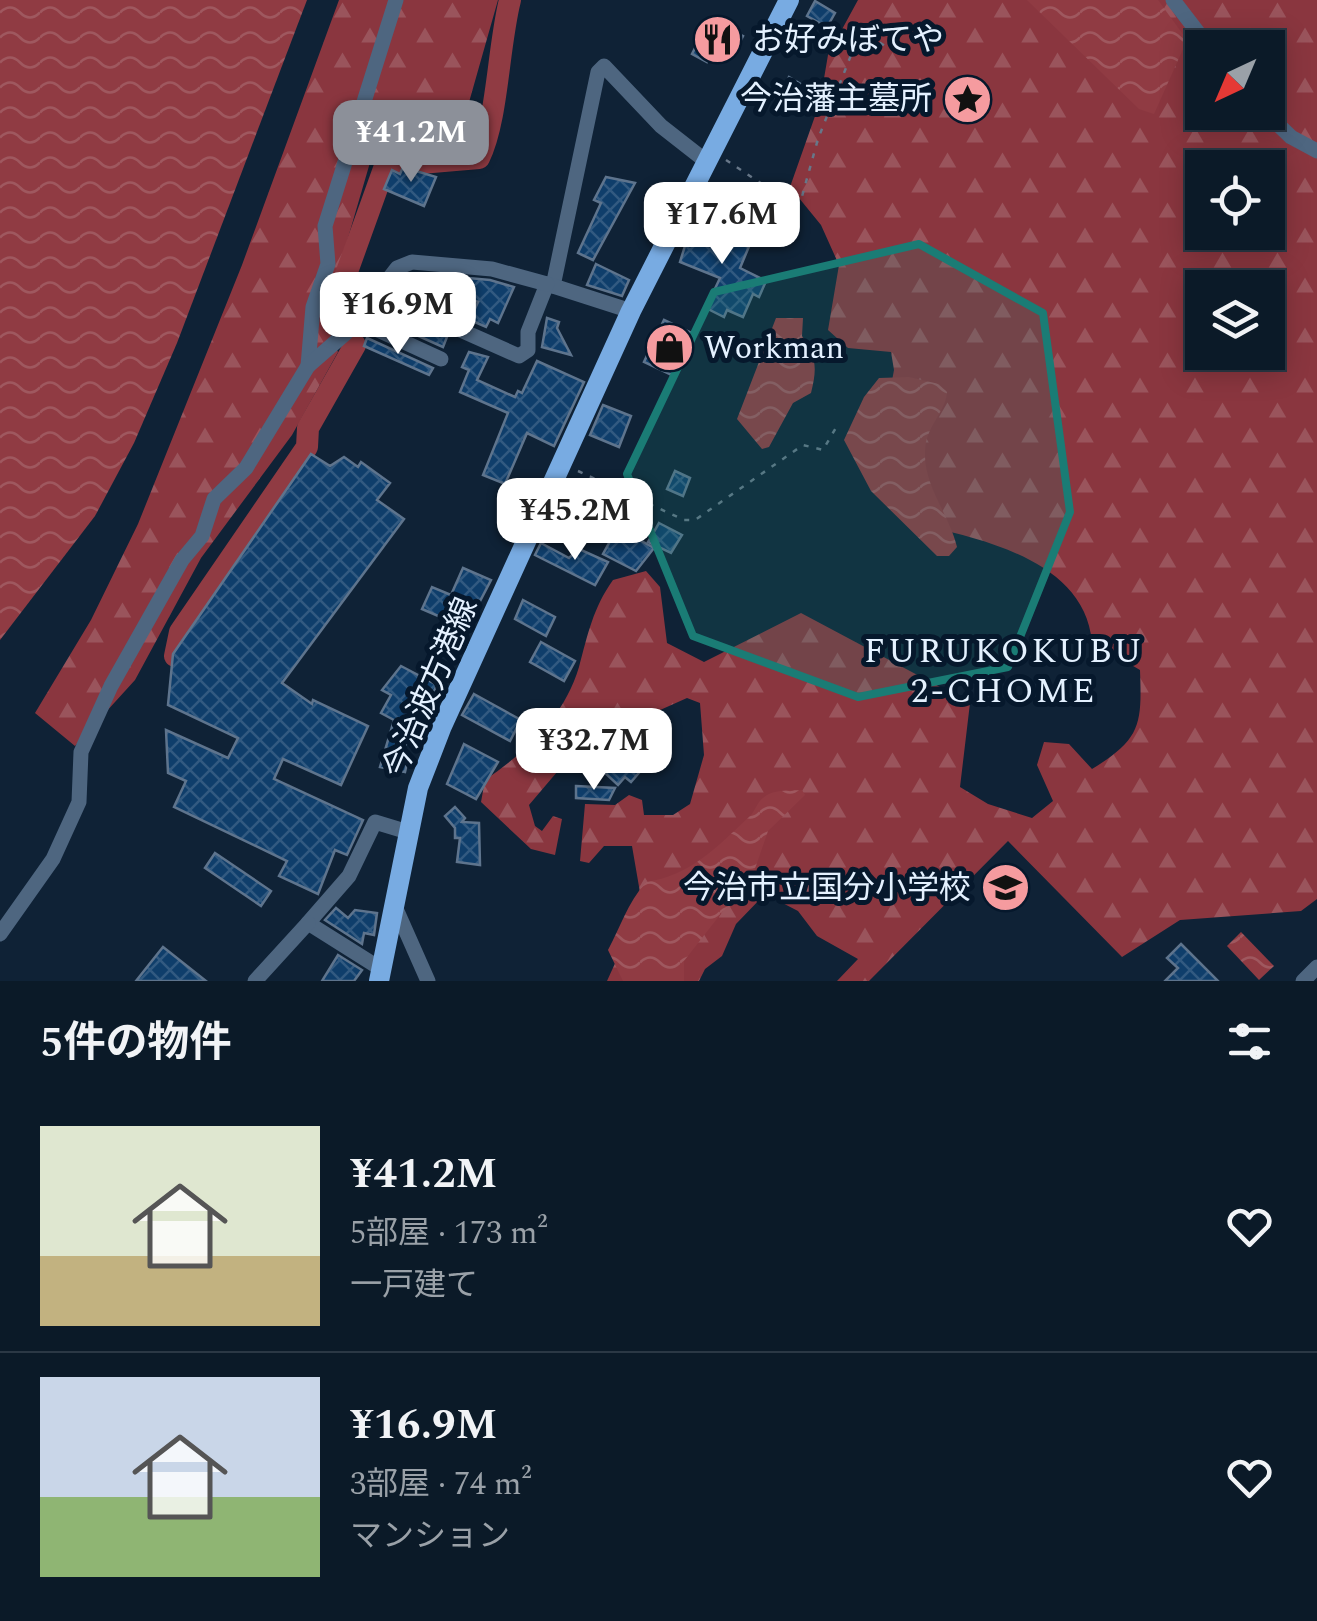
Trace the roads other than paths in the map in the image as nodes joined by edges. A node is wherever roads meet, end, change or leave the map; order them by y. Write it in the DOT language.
graph roads {
  1 [pos="396,0"];
  2 [pos="790,0"];
  3 [pos="1173,0"];
  4 [pos="1196,30"];
  5 [pos="1283,130"];
  6 [pos="1317,151"];
  7 [pos="710,156"];
  8 [pos="550,285"];
  9 [pos="377,294"];
  10 [pos="631,311"];
  11 [pos="356,320"];
  12 [pos="441,360"];
  13 [pos="308,366"];
  14 [pos="408,832"];
  15 [pos="393,901"];
  16 [pos="308,923"];
  17 [pos="0,934"];
  18 [pos="1317,967"];
  19 [pos="380,975"];
  20 [pos="255,981"];
  21 [pos="428,981"];
  22 [pos="1303,981"];
  1 -- 13 [label="street"];
  2 -- 7 [label="main road, 今治波方港線"];
  3 -- 4 [label="street"];
  5 -- 6 [label="street"];
  7 -- 8 [label="street"];
  7 -- 10 [label="main road, 今治波方港線"];
  8 -- 9 [label="street"];
  8 -- 9 [label="street"];
  8 -- 10 [label="street"];
  9 -- 11 [label="street"];
  10 -- 14 [label="main road, 今治波方港線"];
  11 -- 12 [label="street"];
  11 -- 13 [label="street"];
  13 -- 17 [label="street"];
  14 -- 15 [label="main road, 今治波方港線"];
  14 -- 16 [label="street"];
  15 -- 19 [label="main road, 今治波方港線"];
  15 -- 21 [label="street"];
  16 -- 19 [label="street"];
  16 -- 20 [label="street"];
  18 -- 22 [label="street"];
}
